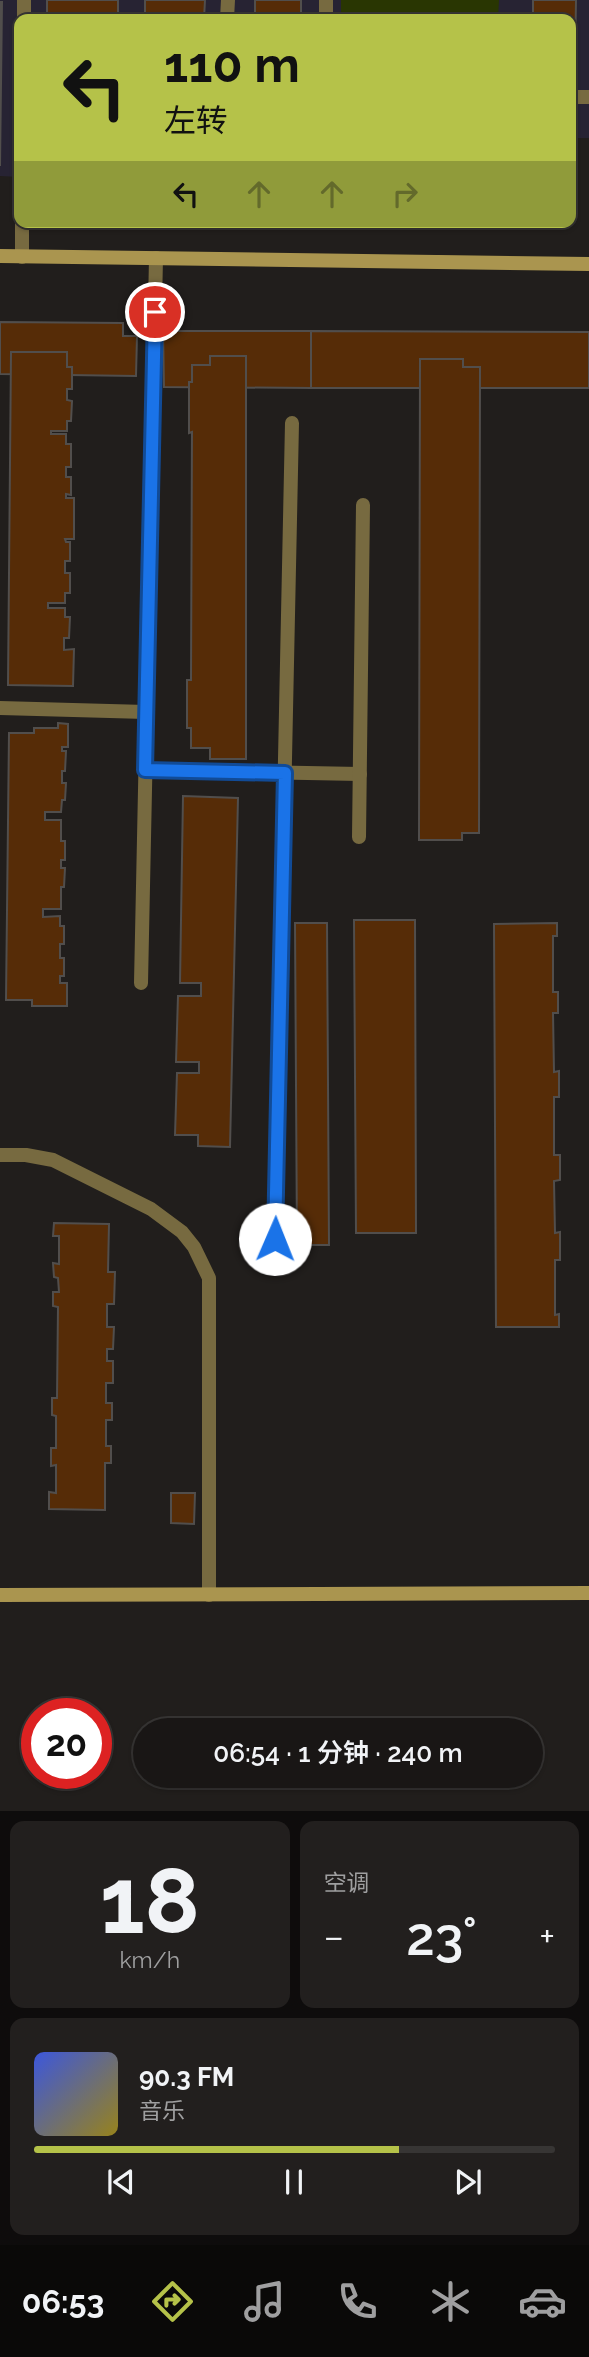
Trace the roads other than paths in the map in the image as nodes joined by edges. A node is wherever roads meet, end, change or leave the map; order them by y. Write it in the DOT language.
graph roads {
  1 [pos="22,228"];
  2 [pos="0,256"];
  3 [pos="22,257"];
  4 [pos="156,258"];
  5 [pos="589,264"];
  6 [pos="292,423"];
  7 [pos="363,505"];
  8 [pos="0,708"];
  9 [pos="146,712"];
  10 [pos="145,770"];
  11 [pos="285,773"];
  12 [pos="360,774"];
  13 [pos="359,837"];
  14 [pos="141,983"];
  15 [pos="0,1155"];
  16 [pos="275,1239"];
  17 [pos="589,1593"];
  18 [pos="0,1595"];
  19 [pos="209,1595"];
  1 -- 3 [label="lane"];
  2 -- 3 [label="street"];
  3 -- 4 [label="street"];
  4 -- 5 [label="street"];
  4 -- 9 [label="lane"];
  6 -- 11 [label="lane"];
  7 -- 12 [label="lane"];
  8 -- 9 [label="lane"];
  9 -- 10 [label="lane"];
  10 -- 11 [label="lane"];
  10 -- 14 [label="lane"];
  11 -- 12 [label="lane"];
  11 -- 16 [label="lane"];
  12 -- 13 [label="lane"];
  15 -- 19 [label="lane"];
  17 -- 19 [label="street"];
  18 -- 19 [label="street"];
}
